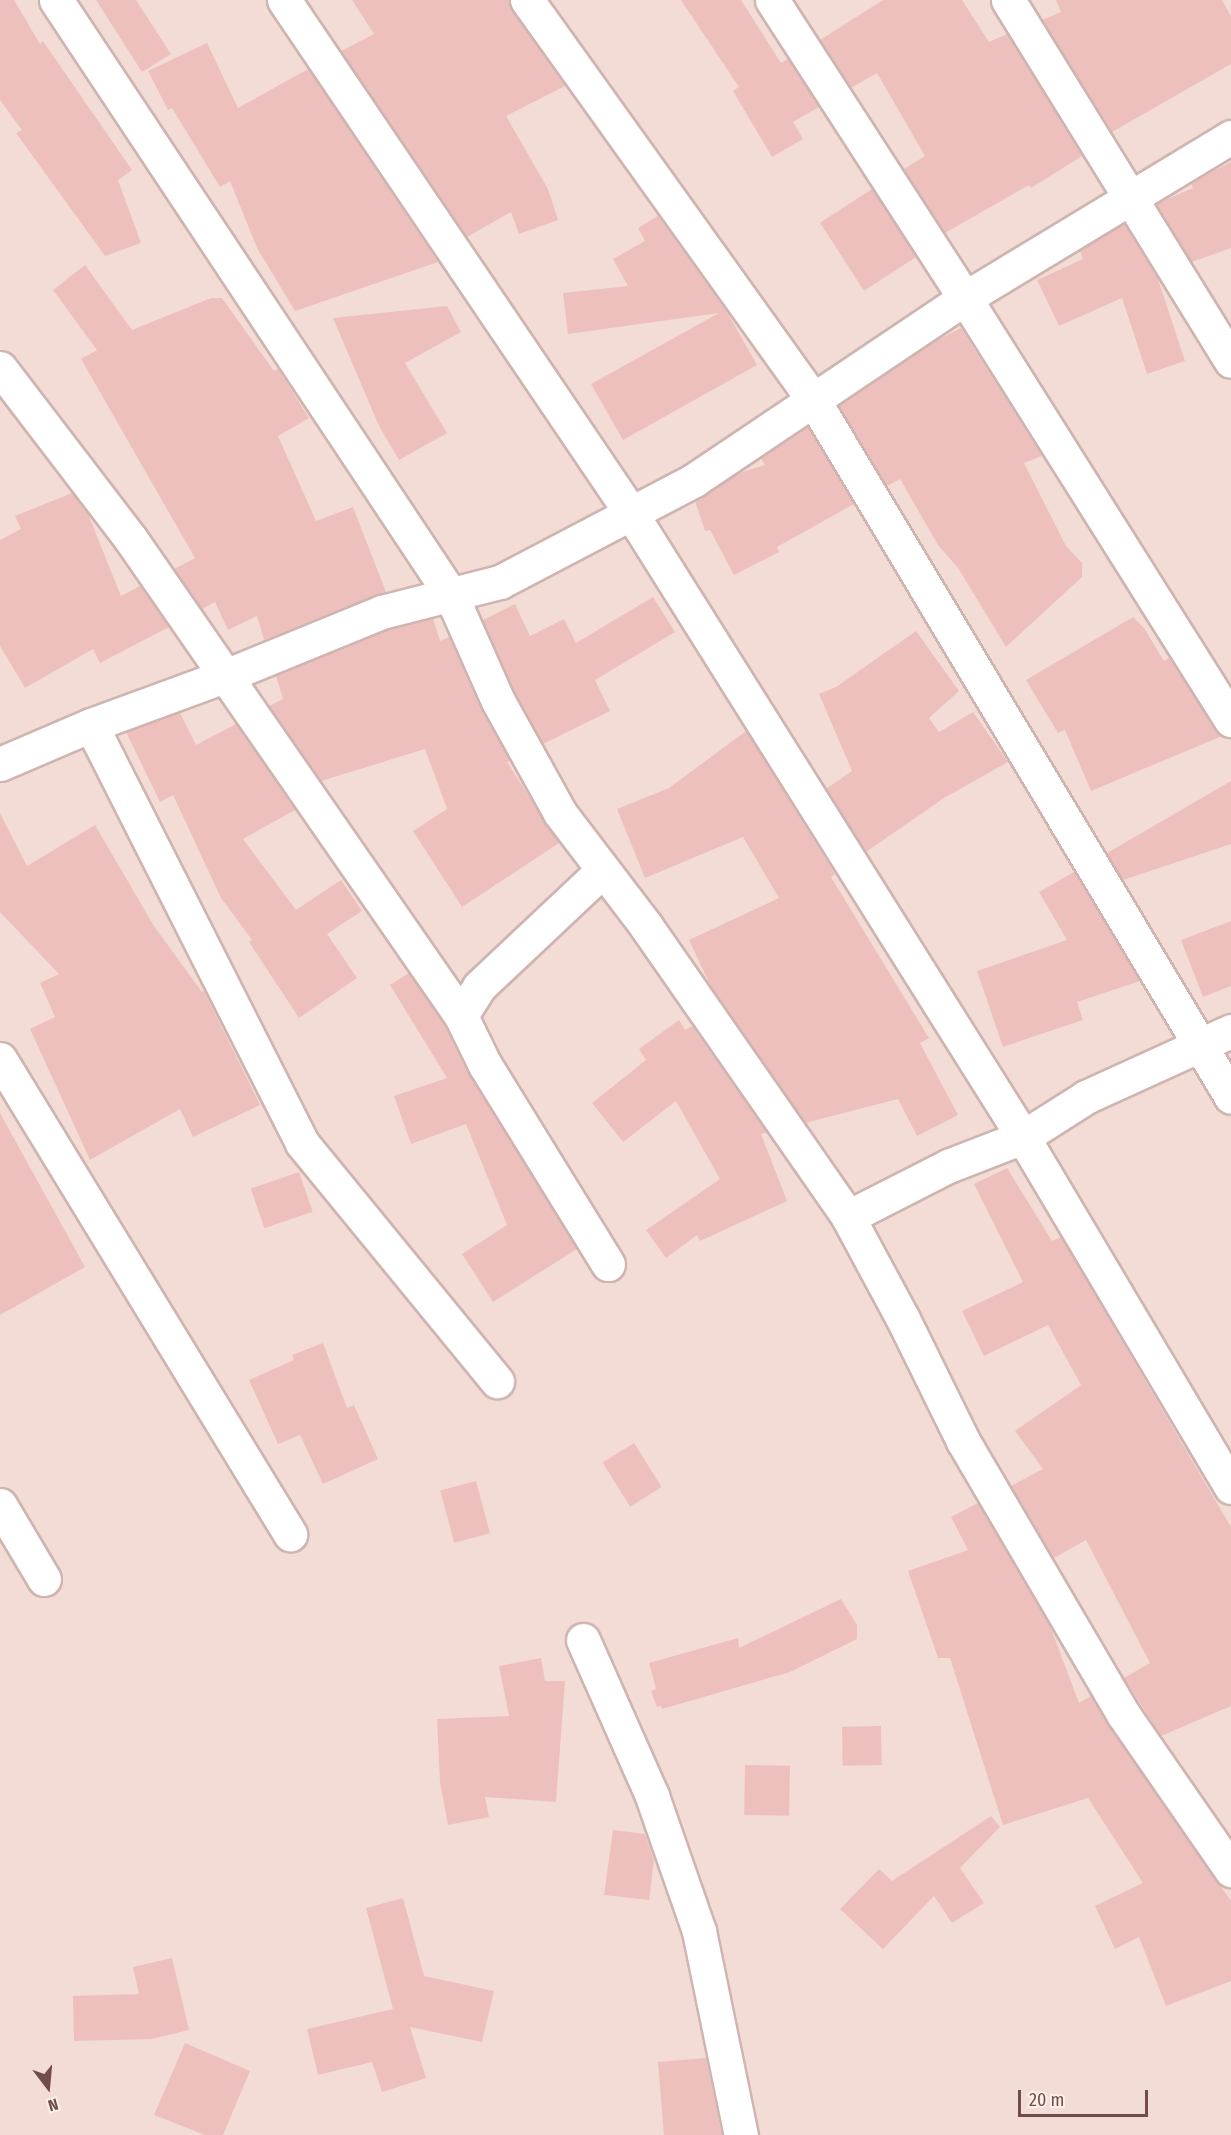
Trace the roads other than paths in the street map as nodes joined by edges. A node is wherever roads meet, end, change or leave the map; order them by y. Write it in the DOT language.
graph roads {
  1 [pos="56,0"];
  2 [pos="284,0"];
  3 [pos="527,0"];
  4 [pos="772,0"];
  5 [pos="1008,0"];
  6 [pos="1231,137"];
  7 [pos="1131,199"];
  8 [pos="965,298"];
  9 [pos="1231,361"];
  10 [pos="0,368"];
  11 [pos="814,401"];
  12 [pos="631,513"];
  13 [pos="451,595"];
  14 [pos="225,675"];
  15 [pos="1231,720"];
  16 [pos="91,724"];
  17 [pos="0,764"];
  18 [pos="603,870"];
  19 [pos="461,1016"];
  20 [pos="1231,1031"];
  21 [pos="1199,1046"];
  22 [pos="0,1059"];
  23 [pos="1231,1097"];
  24 [pos="1023,1137"];
  25 [pos="848,1217"];
  26 [pos="608,1264"];
  27 [pos="497,1381"];
  28 [pos="1231,1487"];
  29 [pos="0,1505"];
  30 [pos="290,1534"];
  31 [pos="44,1579"];
  32 [pos="584,1640"];
  33 [pos="1231,1870"];
  34 [pos="741,2135"];
  1 -- 13 [label="street"];
  2 -- 12 [label="street"];
  3 -- 11 [label="street"];
  4 -- 8 [label="street"];
  5 -- 7 [label="street"];
  6 -- 7 [label="street"];
  7 -- 8 [label="street"];
  7 -- 9 [label="street"];
  8 -- 11 [label="street"];
  8 -- 15 [label="street"];
  10 -- 14 [label="street"];
  11 -- 12 [label="street"];
  11 -- 21 [label="street"];
  12 -- 13 [label="street"];
  12 -- 24 [label="street"];
  13 -- 14 [label="street"];
  13 -- 18 [label="street"];
  14 -- 16 [label="street"];
  14 -- 19 [label="street"];
  16 -- 17 [label="street"];
  16 -- 27 [label="street"];
  18 -- 19 [label="street"];
  18 -- 25 [label="street"];
  19 -- 26 [label="street"];
  20 -- 21 [label="street"];
  21 -- 23 [label="street"];
  21 -- 24 [label="street"];
  22 -- 30 [label="street"];
  24 -- 25 [label="street"];
  24 -- 28 [label="street"];
  25 -- 33 [label="street"];
  29 -- 31 [label="street"];
  32 -- 34 [label="street"];
}
